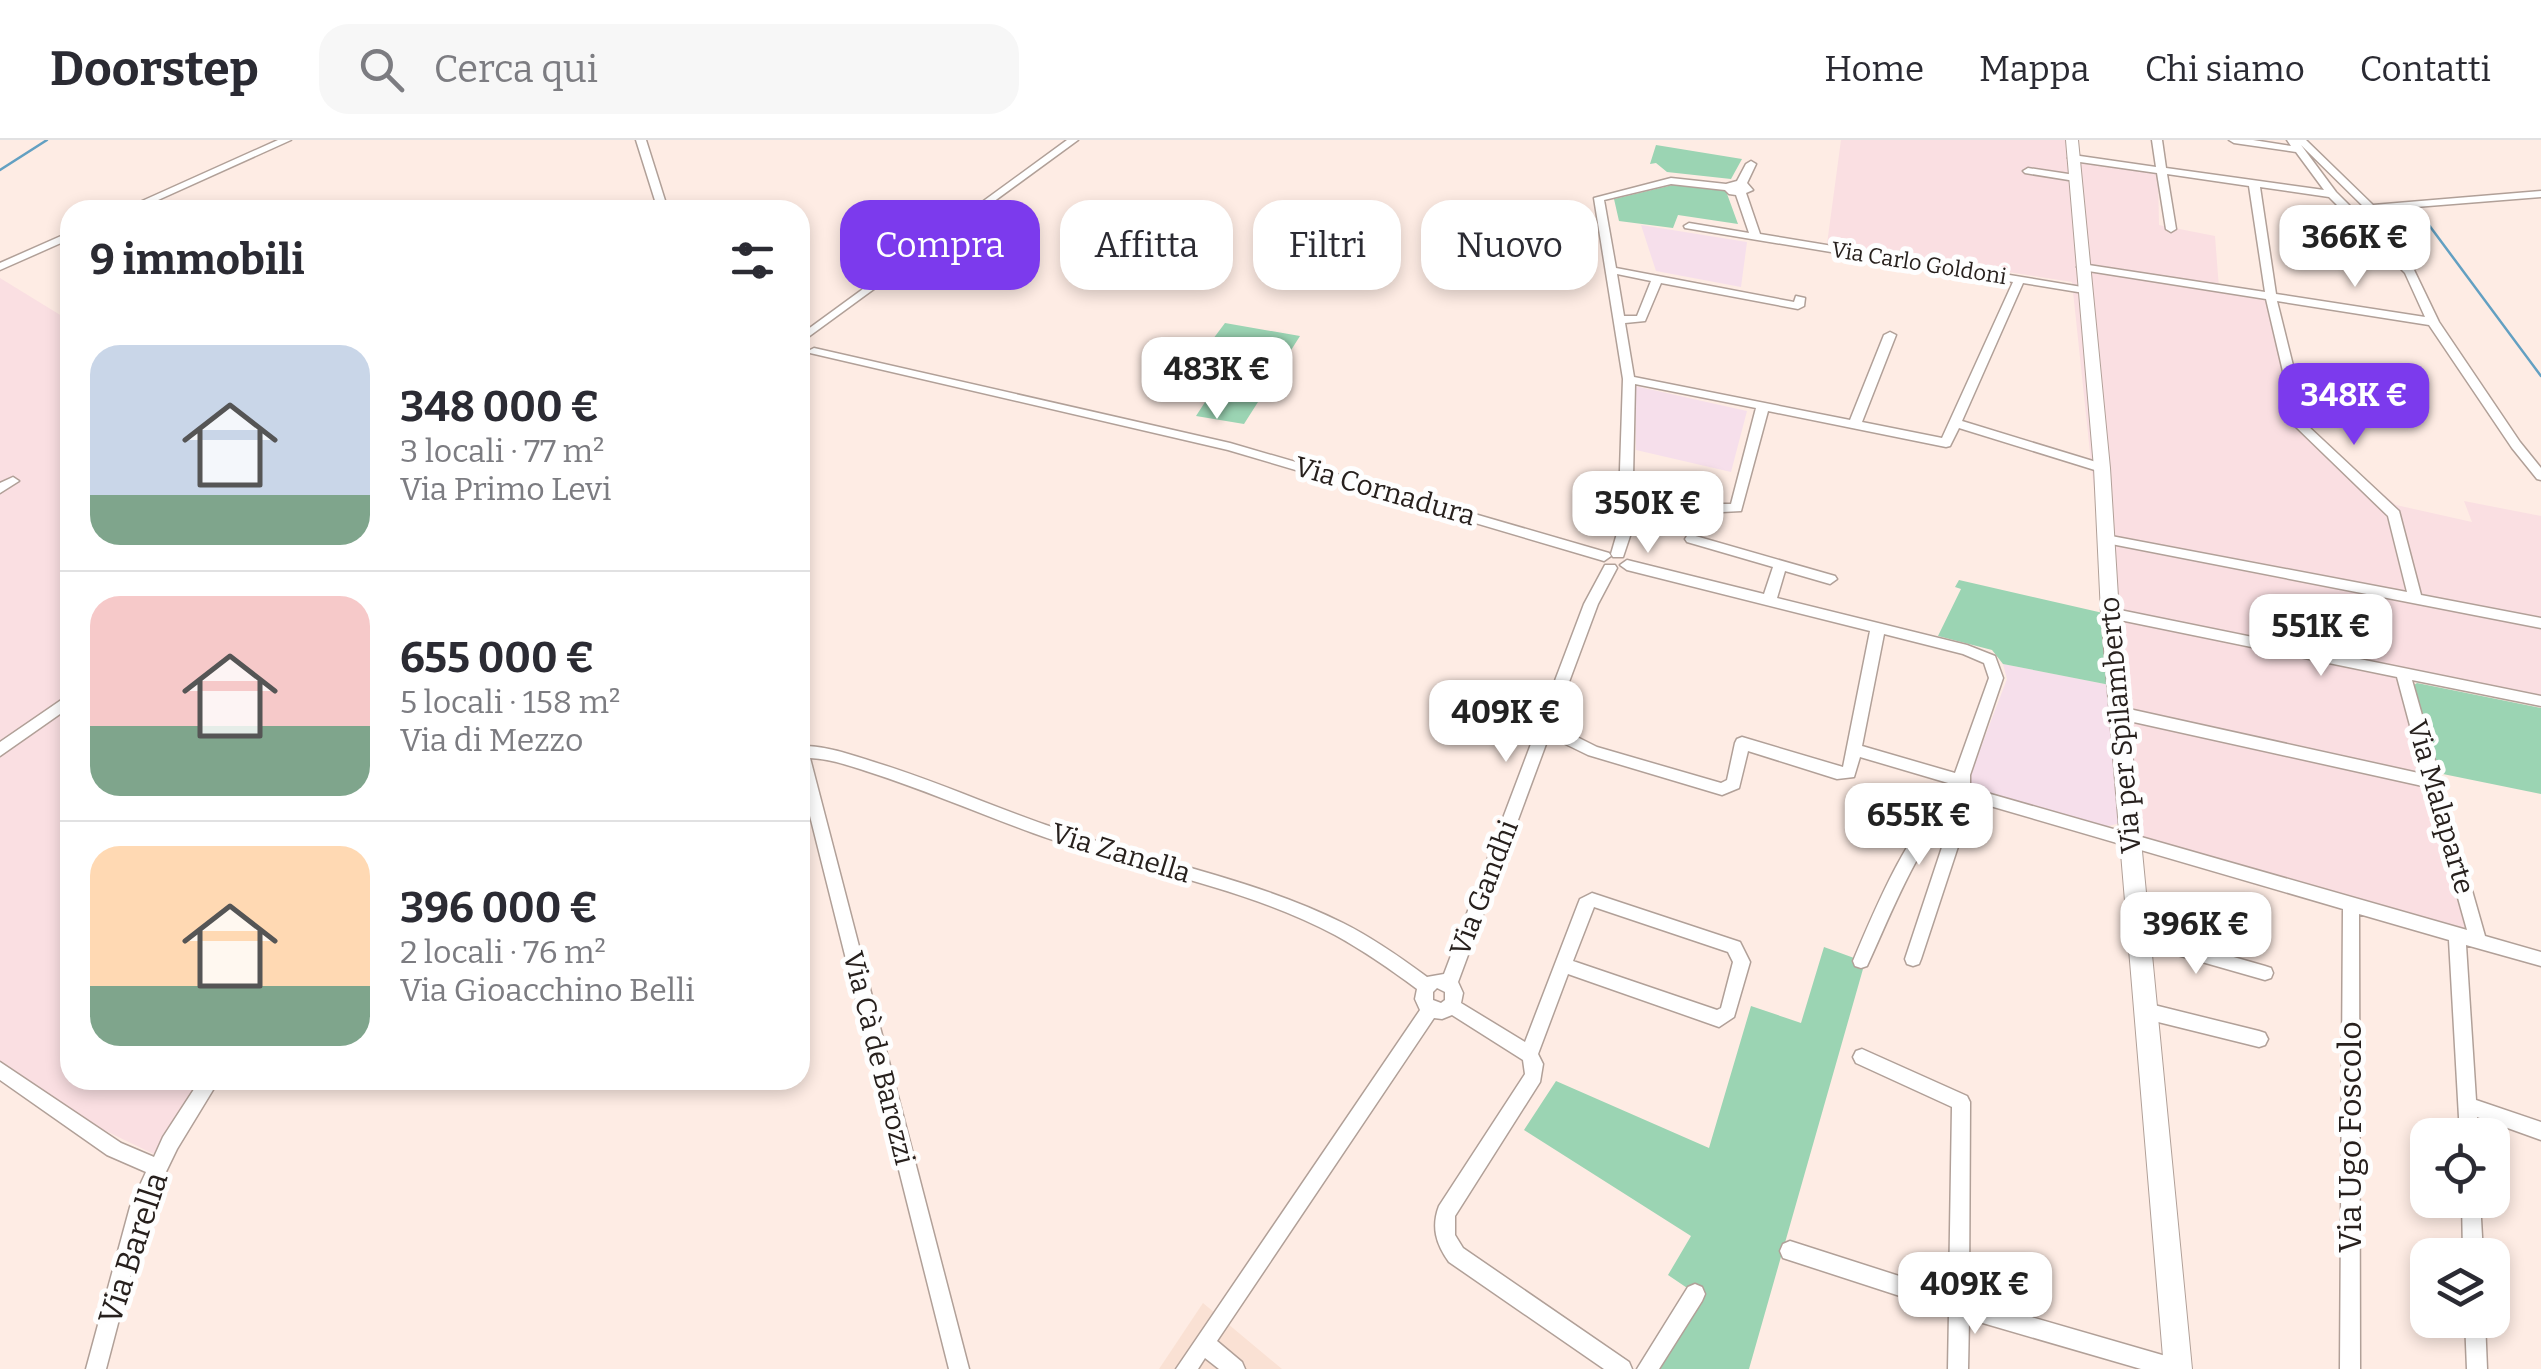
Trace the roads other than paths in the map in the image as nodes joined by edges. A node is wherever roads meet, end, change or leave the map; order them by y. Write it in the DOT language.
graph roads {
  1 [pos="286,140"];
  2 [pos="641,140"];
  3 [pos="1073,140"];
  4 [pos="2157,140"];
  5 [pos="2234,140"];
  6 [pos="2298,143"];
  7 [pos="2072,149"];
  8 [pos="1751,164"];
  9 [pos="2162,170"];
  10 [pos="2028,171"];
  11 [pos="2075,178"];
  12 [pos="2254,183"];
  13 [pos="1736,188"];
  14 [pos="2332,194"];
  15 [pos="2541,194"];
  16 [pos="151,200"];
  17 [pos="660,200"];
  18 [pos="2370,208"];
  19 [pos="1688,226"];
  20 [pos="2171,229"];
  21 [pos="1754,236"];
  22 [pos="60,240"];
  23 [pos="2082,267"];
  24 [pos="0,268"];
  25 [pos="1612,270"];
  26 [pos="2410,272"];
  27 [pos="1657,279"];
  28 [pos="2020,279"];
  29 [pos="2084,290"];
  30 [pos="1800,298"];
  31 [pos="2271,298"];
  32 [pos="1621,320"];
  33 [pos="2433,322"];
  34 [pos="810,333"];
  35 [pos="1890,334"];
  36 [pos="814,350"];
  37 [pos="1629,379"];
  38 [pos="1763,406"];
  39 [pos="1958,424"];
  40 [pos="1854,426"];
  41 [pos="2102,468"];
  42 [pos="2541,476"];
  43 [pos="1626,480"];
  44 [pos="13,481"];
  45 [pos="0,489"];
  46 [pos="1692,538"];
  47 [pos="2106,539"];
  48 [pos="1615,561"];
  49 [pos="1780,565"];
  50 [pos="1830,579"];
  51 [pos="2415,598"];
  52 [pos="1769,601"];
  53 [pos="2110,613"];
  54 [pos="2541,623"];
  55 [pos="1878,628"];
  56 [pos="2404,674"];
  57 [pos="2541,701"];
  58 [pos="60,706"];
  59 [pos="2120,714"];
  60 [pos="1544,728"];
  61 [pos="1854,749"];
  62 [pos="0,750"];
  63 [pos="810,751"];
  64 [pos="2433,782"];
  65 [pos="810,785"];
  66 [pos="1964,787"];
  67 [pos="2131,842"];
  68 [pos="2350,906"];
  69 [pos="2458,936"];
  70 [pos="2140,937"];
  71 [pos="2478,941"];
  72 [pos="1914,959"];
  73 [pos="2541,959"];
  74 [pos="1861,961"];
  75 [pos="1562,965"];
  76 [pos="2264,973"];
  77 [pos="1448,984"];
  78 [pos="1426,986"];
  79 [pos="1452,1006"];
  80 [pos="1431,1008"];
  81 [pos="2146,1011"];
  82 [pos="2260,1040"];
  83 [pos="1529,1054"];
  84 [pos="1862,1057"];
  85 [pos="0,1070"];
  86 [pos="204,1090"];
  87 [pos="2468,1104"];
  88 [pos="2468,1118"];
  89 [pos="2541,1131"];
  90 [pos="157,1167"];
  91 [pos="1790,1251"];
  92 [pos="1695,1294"];
  93 [pos="1958,1306"];
  94 [pos="2476,1338"];
  95 [pos="1204,1344"];
  96 [pos="96,1369"];
  97 [pos="958,1369"];
  98 [pos="1186,1369"];
  99 [pos="1235,1369"];
  100 [pos="1622,1369"];
  101 [pos="1647,1369"];
  102 [pos="1958,1369"];
  103 [pos="2177,1369"];
  104 [pos="2350,1369"];
  105 [pos="2477,1369"];
  1 -- 16 [label="street"];
  2 -- 17 [label="street"];
  3 -- 34 [label="street"];
  4 -- 9 [label="street"];
  5 -- 6 [label="street"];
  6 -- 14 [label="street"];
  6 -- 18 [label="street"];
  7 -- 9 [label="street"];
  7 -- 11 [label="main road, Via per Spilamberto"];
  8 -- 13 [label="street"];
  9 -- 12 [label="street"];
  9 -- 20 [label="street"];
  10 -- 11 [label="street"];
  11 -- 23 [label="main road, Via per Spilamberto"];
  12 -- 14 [label="street"];
  12 -- 31 [label="street"];
  13 -- 21 [label="street"];
  13 -- 25 [label="street, Via Gandhi"];
  14 -- 26 [label="street"];
  15 -- 18 [label="street"];
  18 -- 26 [label="street"];
  19 -- 21 [label="street, Via Carlo Goldoni"];
  21 -- 28 [label="street, Via Carlo Goldoni"];
  22 -- 24 [label="street"];
  23 -- 29 [label="main road, Via per Spilamberto"];
  23 -- 31 [label="street"];
  25 -- 27 [label="street"];
  25 -- 32 [label="street, Via Gandhi"];
  26 -- 33 [label="street"];
  27 -- 30 [label="street"];
  27 -- 32 [label="street"];
  28 -- 29 [label="street, Via Carlo Goldoni"];
  28 -- 39 [label="street"];
  29 -- 41 [label="main road, Via per Spilamberto"];
  31 -- 33 [label="street"];
  31 -- 51 [label="street"];
  32 -- 37 [label="street, Via Gandhi"];
  33 -- 42 [label="street"];
  35 -- 40 [label="street"];
  36 -- 48 [label="street, Via Cornadura"];
  37 -- 38 [label="street"];
  37 -- 43 [label="street, Via Gandhi"];
  38 -- 40 [label="street"];
  38 -- 43 [label="street"];
  39 -- 40 [label="street"];
  39 -- 41 [label="street"];
  41 -- 47 [label="main road, Via per Spilamberto"];
  43 -- 48 [label="street, Via Gandhi"];
  44 -- 45 [label="street"];
  46 -- 49 [label="street"];
  47 -- 51 [label="street"];
  47 -- 53 [label="main road, Via per Spilamberto"];
  48 -- 52 [label="street, Via Cornadura"];
  48 -- 60 [label="street, Via Gandhi"];
  49 -- 50 [label="street"];
  49 -- 52 [label="street"];
  51 -- 54 [label="street"];
  52 -- 55 [label="street, Via Cornadura"];
  53 -- 56 [label="street"];
  53 -- 59 [label="main road, Via per Spilamberto"];
  55 -- 61 [label="street"];
  55 -- 66 [label="street, Via Cornadura"];
  56 -- 57 [label="street"];
  56 -- 64 [label="street, Via Malaparte"];
  58 -- 62 [label="street"];
  59 -- 64 [label="street"];
  59 -- 67 [label="main road, Via per Spilamberto"];
  60 -- 61 [label="street"];
  60 -- 77 [label="street, Via Gandhi"];
  61 -- 66 [label="street"];
  63 -- 78 [label="street, Via Zanella"];
  64 -- 71 [label="street, Via Malaparte"];
  65 -- 97 [label="street, Via Cà de Barozzi"];
  66 -- 67 [label="street"];
  66 -- 72 [label="street"];
  66 -- 74 [label="street"];
  67 -- 68 [label="street"];
  67 -- 70 [label="main road, Via per Spilamberto"];
  68 -- 69 [label="street"];
  68 -- 104 [label="street, Via Ugo Foscolo"];
  69 -- 71 [label="street"];
  69 -- 87 [label="street"];
  70 -- 76 [label="street"];
  70 -- 81 [label="main road, Via per Spilamberto"];
  71 -- 73 [label="street"];
  75 -- 75 [label="street"];
  75 -- 83 [label="street"];
  77 -- 78 [label="street"];
  77 -- 79 [label="street"];
  78 -- 80 [label="street"];
  79 -- 80 [label="street"];
  79 -- 83 [label="street"];
  80 -- 95 [label="street"];
  81 -- 82 [label="street"];
  81 -- 103 [label="main road, Via per Spilamberto"];
  83 -- 100 [label="street"];
  84 -- 93 [label="street"];
  85 -- 90 [label="street"];
  86 -- 90 [label="street, Via Barella"];
  87 -- 88 [label="street"];
  87 -- 89 [label="street"];
  90 -- 96 [label="street, Via Barella"];
  91 -- 93 [label="street"];
  92 -- 101 [label="street"];
  93 -- 102 [label="street"];
  93 -- 103 [label="street"];
  94 -- 105 [label="street"];
  95 -- 98 [label="street"];
  95 -- 99 [label="street"];
}
